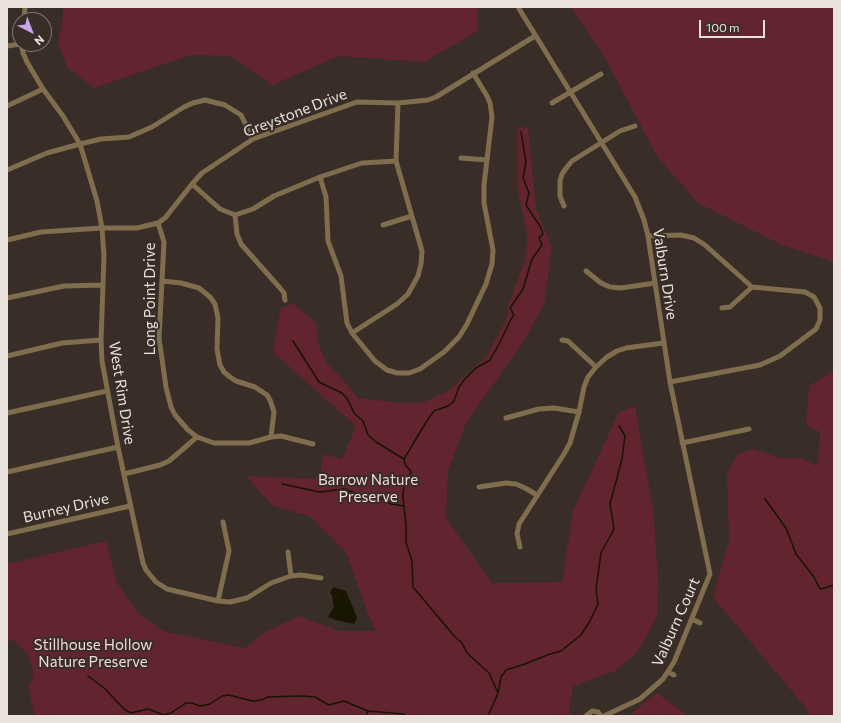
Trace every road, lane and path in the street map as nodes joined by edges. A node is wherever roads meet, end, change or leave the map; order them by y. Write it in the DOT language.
graph roads {
  1 [pos="518,7"];
  2 [pos="535,36"];
  3 [pos="23,52"];
  4 [pos="473,73"];
  5 [pos="601,74"];
  6 [pos="43,89"];
  7 [pos="571,92"];
  8 [pos="552,102"];
  9 [pos="398,103"];
  10 [pos="7,106"];
  11 [pos="635,126"];
  12 [pos="253,139"];
  13 [pos="602,142"];
  14 [pos="80,144"];
  15 [pos="461,158"];
  16 [pos="487,160"];
  17 [pos="396,161"];
  18 [pos="7,170"];
  19 [pos="320,177"];
  20 [pos="192,184"];
  21 [pos="564,206"];
  22 [pos="235,215"];
  23 [pos="412,216"];
  24 [pos="158,223"];
  25 [pos="383,225"];
  26 [pos="102,228"];
  27 [pos="648,236"];
  28 [pos="7,240"];
  29 [pos="586,271"];
  30 [pos="162,282"];
  31 [pos="655,283"];
  32 [pos="102,285"];
  33 [pos="752,287"];
  34 [pos="7,298"];
  35 [pos="285,300"];
  36 [pos="722,308"];
  37 [pos="352,333"];
  38 [pos="101,340"];
  39 [pos="562,340"];
  40 [pos="664,343"];
  41 [pos="7,356"];
  42 [pos="596,367"];
  43 [pos="670,382"];
  44 [pos="107,391"];
  45 [pos="579,412"];
  46 [pos="7,413"];
  47 [pos="506,418"];
  48 [pos="749,429"];
  49 [pos="196,437"];
  50 [pos="271,437"];
  51 [pos="682,443"];
  52 [pos="313,444"];
  53 [pos="118,447"];
  54 [pos="7,472"];
  55 [pos="124,474"];
  56 [pos="479,487"];
  57 [pos="537,495"];
  58 [pos="130,506"];
  59 [pos="223,522"];
  60 [pos="7,534"];
  61 [pos="520,547"];
  62 [pos="288,552"];
  63 [pos="710,574"];
  64 [pos="291,576"];
  65 [pos="321,578"];
  66 [pos="218,601"];
  67 [pos="692,620"];
  68 [pos="700,623"];
  69 [pos="668,672"];
  70 [pos="674,676"];
  71 [pos="586,716"];
  72 [pos="602,716"];
  1 -- 2 [label="street, Valburn Drive"];
  2 -- 4 [label="street, Greystone Drive"];
  2 -- 7 [label="street, Valburn Drive"];
  3 -- 6 [label="street, West Rim Drive"];
  4 -- 9 [label="street, Greystone Drive"];
  4 -- 16 [label="street"];
  5 -- 7 [label="street"];
  6 -- 10 [label="street"];
  6 -- 14 [label="street, West Rim Drive"];
  7 -- 8 [label="street"];
  7 -- 13 [label="street, Valburn Drive"];
  9 -- 12 [label="street, Greystone Drive"];
  9 -- 17 [label="street"];
  11 -- 13 [label="street"];
  12 -- 14 [label="street"];
  12 -- 20 [label="street, Greystone Drive"];
  13 -- 21 [label="street"];
  13 -- 27 [label="street, Valburn Drive"];
  14 -- 18 [label="street"];
  14 -- 26 [label="street, West Rim Drive"];
  15 -- 16 [label="street"];
  16 -- 37 [label="street"];
  17 -- 19 [label="street"];
  17 -- 23 [label="street"];
  19 -- 22 [label="street"];
  19 -- 37 [label="street"];
  20 -- 22 [label="street"];
  20 -- 24 [label="street, Greystone Drive"];
  22 -- 35 [label="street"];
  23 -- 25 [label="street"];
  23 -- 37 [label="street"];
  24 -- 26 [label="street, Greystone Drive"];
  24 -- 30 [label="street, Long Point Drive"];
  26 -- 28 [label="street, Greystone Drive"];
  26 -- 32 [label="street, West Rim Drive"];
  27 -- 31 [label="street, Valburn Drive"];
  27 -- 33 [label="street"];
  29 -- 31 [label="street"];
  30 -- 49 [label="street, Long Point Drive"];
  30 -- 50 [label="street"];
  31 -- 40 [label="street, Valburn Drive"];
  32 -- 34 [label="street"];
  32 -- 38 [label="street, West Rim Drive"];
  33 -- 36 [label="street"];
  33 -- 43 [label="street"];
  38 -- 41 [label="street"];
  38 -- 44 [label="street, West Rim Drive"];
  39 -- 42 [label="street"];
  40 -- 42 [label="street"];
  40 -- 43 [label="street, Valburn Drive"];
  42 -- 45 [label="street"];
  43 -- 51 [label="street, Valburn Drive"];
  44 -- 46 [label="street"];
  44 -- 53 [label="street, West Rim Drive"];
  45 -- 47 [label="street"];
  45 -- 57 [label="street"];
  48 -- 51 [label="street"];
  49 -- 50 [label="street, Long Point Drive"];
  49 -- 55 [label="street"];
  50 -- 52 [label="street, Long Point Drive"];
  51 -- 63 [label="street, Valburn Drive"];
  53 -- 54 [label="street"];
  53 -- 55 [label="street, West Rim Drive"];
  55 -- 58 [label="street, West Rim Drive"];
  56 -- 57 [label="street"];
  57 -- 61 [label="street"];
  58 -- 60 [label="street, Burney Drive"];
  58 -- 66 [label="street, West Rim Drive"];
  59 -- 66 [label="street"];
  62 -- 64 [label="street"];
  63 -- 67 [label="street, Valburn Court"];
  64 -- 65 [label="street, West Rim Drive"];
  64 -- 66 [label="street, West Rim Drive"];
  67 -- 68 [label="street"];
  67 -- 69 [label="street, Valburn Court"];
  69 -- 70 [label="street"];
  69 -- 72 [label="street, Valburn Court"];
  71 -- 72 [label="street, Valburn Court"];
}
